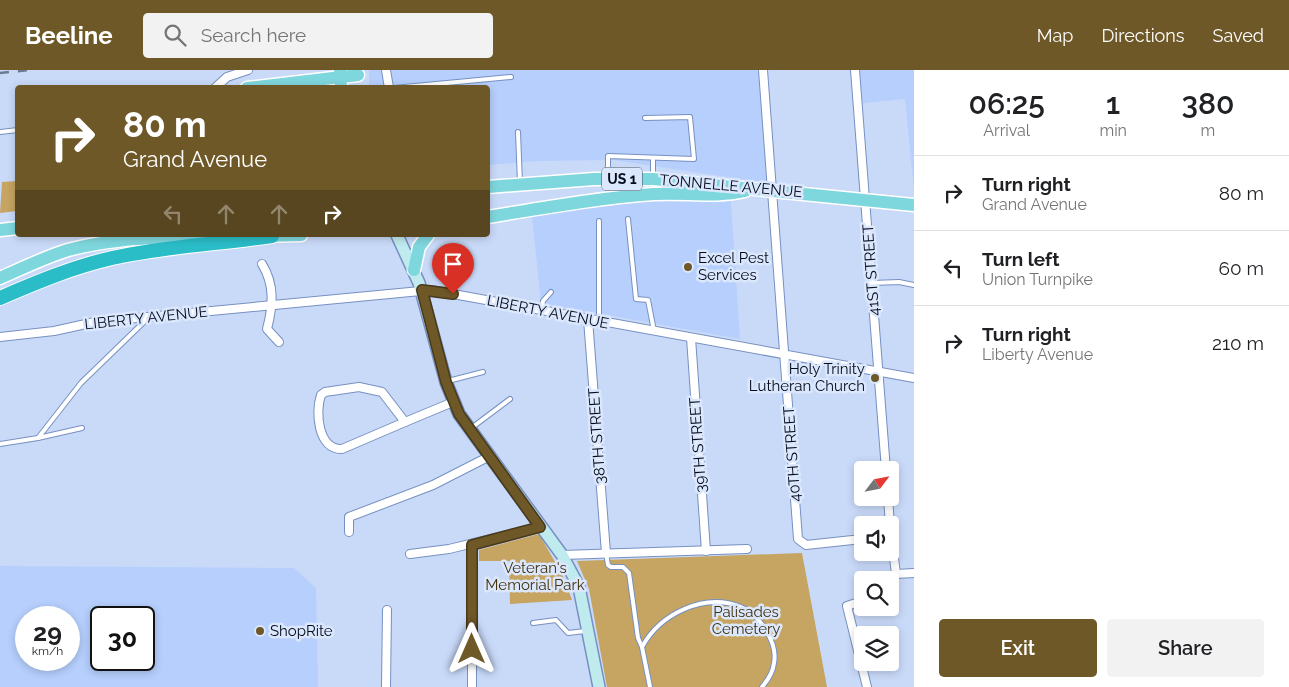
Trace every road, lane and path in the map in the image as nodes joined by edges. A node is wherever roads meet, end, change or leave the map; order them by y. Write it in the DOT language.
graph roads {
  1 [pos="248,70"];
  2 [pos="386,70"];
  3 [pos="763,70"];
  4 [pos="854,70"];
  5 [pos="510,77"];
  6 [pos="340,78"];
  7 [pos="358,78"];
  8 [pos="219,85"];
  9 [pos="275,85"];
  10 [pos="388,85"];
  11 [pos="426,85"];
  12 [pos="645,118"];
  13 [pos="15,130"];
  14 [pos="0,132"];
  15 [pos="518,132"];
  16 [pos="653,158"];
  17 [pos="608,179"];
  18 [pos="653,180"];
  19 [pos="520,184"];
  20 [pos="490,187"];
  21 [pos="756,188"];
  22 [pos="772,190"];
  23 [pos="866,200"];
  24 [pos="914,205"];
  25 [pos="490,217"];
  26 [pos="628,218"];
  27 [pos="599,221"];
  28 [pos="15,228"];
  29 [pos="0,230"];
  30 [pos="167,237"];
  31 [pos="263,237"];
  32 [pos="398,237"];
  33 [pos="426,237"];
  34 [pos="458,254"];
  35 [pos="262,264"];
  36 [pos="414,270"];
  37 [pos="0,278"];
  38 [pos="871,284"];
  39 [pos="914,285"];
  40 [pos="422,290"];
  41 [pos="551,292"];
  42 [pos="453,294"];
  43 [pos="0,298"];
  44 [pos="273,305"];
  45 [pos="542,310"];
  46 [pos="149,317"];
  47 [pos="588,319"];
  48 [pos="600,321"];
  49 [pos="654,331"];
  50 [pos="0,336"];
  51 [pos="691,338"];
  52 [pos="279,342"];
  53 [pos="785,355"];
  54 [pos="879,371"];
  55 [pos="483,372"];
  56 [pos="914,378"];
  57 [pos="446,382"];
  58 [pos="510,399"];
  59 [pos="453,402"];
  60 [pos="405,422"];
  61 [pos="82,428"];
  62 [pos="468,430"];
  63 [pos="38,438"];
  64 [pos="0,444"];
  65 [pos="488,457"];
  66 [pos="885,461"];
  67 [pos="540,527"];
  68 [pos="349,532"];
  69 [pos="854,540"];
  70 [pos="472,545"];
  71 [pos="747,549"];
  72 [pos="706,551"];
  73 [pos="410,554"];
  74 [pos="606,554"];
  75 [pos="562,555"];
  76 [pos="914,573"];
  77 [pos="899,574"];
  78 [pos="854,604"];
  79 [pos="387,610"];
  80 [pos="533,623"];
  81 [pos="589,631"];
  82 [pos="642,647"];
  83 [pos="386,687"];
  84 [pos="472,687"];
  85 [pos="599,687"];
  86 [pos="650,687"];
  87 [pos="762,687"];
  88 [pos="867,687"];
  1 -- 8 [label="street"];
  2 -- 10 [label="street"];
  3 -- 22 [label="street, 40TH STREET"];
  4 -- 23 [label="street, 41ST STREET"];
  5 -- 11 [label="lane"];
  6 -- 7 [label="main road"];
  6 -- 9 [label="main road"];
  12 -- 16 [label="lane"];
  13 -- 14 [label="lane"];
  15 -- 19 [label="lane"];
  16 -- 17 [label="lane"];
  16 -- 18 [label="lane"];
  17 -- 18 [label="main road, TONNELLE AVENUE / US 1"];
  17 -- 19 [label="main road, TONNELLE AVENUE / US 1"];
  18 -- 21 [label="main road, TONNELLE AVENUE / US 1"];
  19 -- 20 [label="main road, TONNELLE AVENUE / US 1"];
  21 -- 22 [label="main road, TONNELLE AVENUE / US 1"];
  21 -- 25 [label="main road"];
  22 -- 23 [label="main road, TONNELLE AVENUE / US 1"];
  22 -- 53 [label="street, 40TH STREET"];
  23 -- 24 [label="main road, TONNELLE AVENUE / US 1"];
  23 -- 38 [label="street, 41ST STREET"];
  26 -- 49 [label="lane"];
  27 -- 48 [label="lane"];
  28 -- 29 [label="main road"];
  30 -- 37 [label="main road"];
  31 -- 43 [label="highway"];
  32 -- 36 [label="main road"];
  33 -- 36 [label="main road"];
  34 -- 42 [label="lane"];
  35 -- 44 [label="street"];
  36 -- 40 [label="main road"];
  38 -- 39 [label="lane"];
  38 -- 54 [label="street, 41ST STREET"];
  40 -- 42 [label="street, LIBERTY AVENUE"];
  40 -- 44 [label="street, LIBERTY AVENUE"];
  40 -- 57 [label="main road"];
  41 -- 45 [label="lane"];
  42 -- 45 [label="street, LIBERTY AVENUE"];
  44 -- 46 [label="street, LIBERTY AVENUE"];
  44 -- 52 [label="street"];
  45 -- 47 [label="street, LIBERTY AVENUE"];
  46 -- 50 [label="street, LIBERTY AVENUE"];
  46 -- 63 [label="lane"];
  47 -- 48 [label="street, LIBERTY AVENUE"];
  47 -- 74 [label="street, 38TH STREET"];
  48 -- 49 [label="street, LIBERTY AVENUE"];
  49 -- 51 [label="street, LIBERTY AVENUE"];
  51 -- 53 [label="street, LIBERTY AVENUE"];
  51 -- 72 [label="street, 39TH STREET"];
  53 -- 54 [label="street, LIBERTY AVENUE"];
  53 -- 69 [label="street, 40TH STREET"];
  54 -- 56 [label="street, LIBERTY AVENUE"];
  54 -- 66 [label="street, 41ST STREET"];
  55 -- 57 [label="lane"];
  57 -- 59 [label="main road"];
  58 -- 62 [label="lane"];
  59 -- 60 [label="street"];
  59 -- 62 [label="main road"];
  60 -- 60 [label="street"];
  61 -- 63 [label="lane"];
  62 -- 65 [label="main road"];
  63 -- 64 [label="lane"];
  65 -- 67 [label="main road"];
  65 -- 68 [label="street"];
  67 -- 70 [label="street"];
  67 -- 75 [label="main road"];
  70 -- 73 [label="street"];
  70 -- 84 [label="street"];
  71 -- 72 [label="street"];
  72 -- 74 [label="street"];
  74 -- 75 [label="street"];
  74 -- 82 [label="lane"];
  75 -- 81 [label="main road"];
  76 -- 77 [label="street"];
  78 -- 88 [label="street"];
  79 -- 83 [label="street"];
  80 -- 81 [label="lane"];
  81 -- 85 [label="main road"];
  82 -- 86 [label="lane"];
  82 -- 87 [label="lane"];
}
